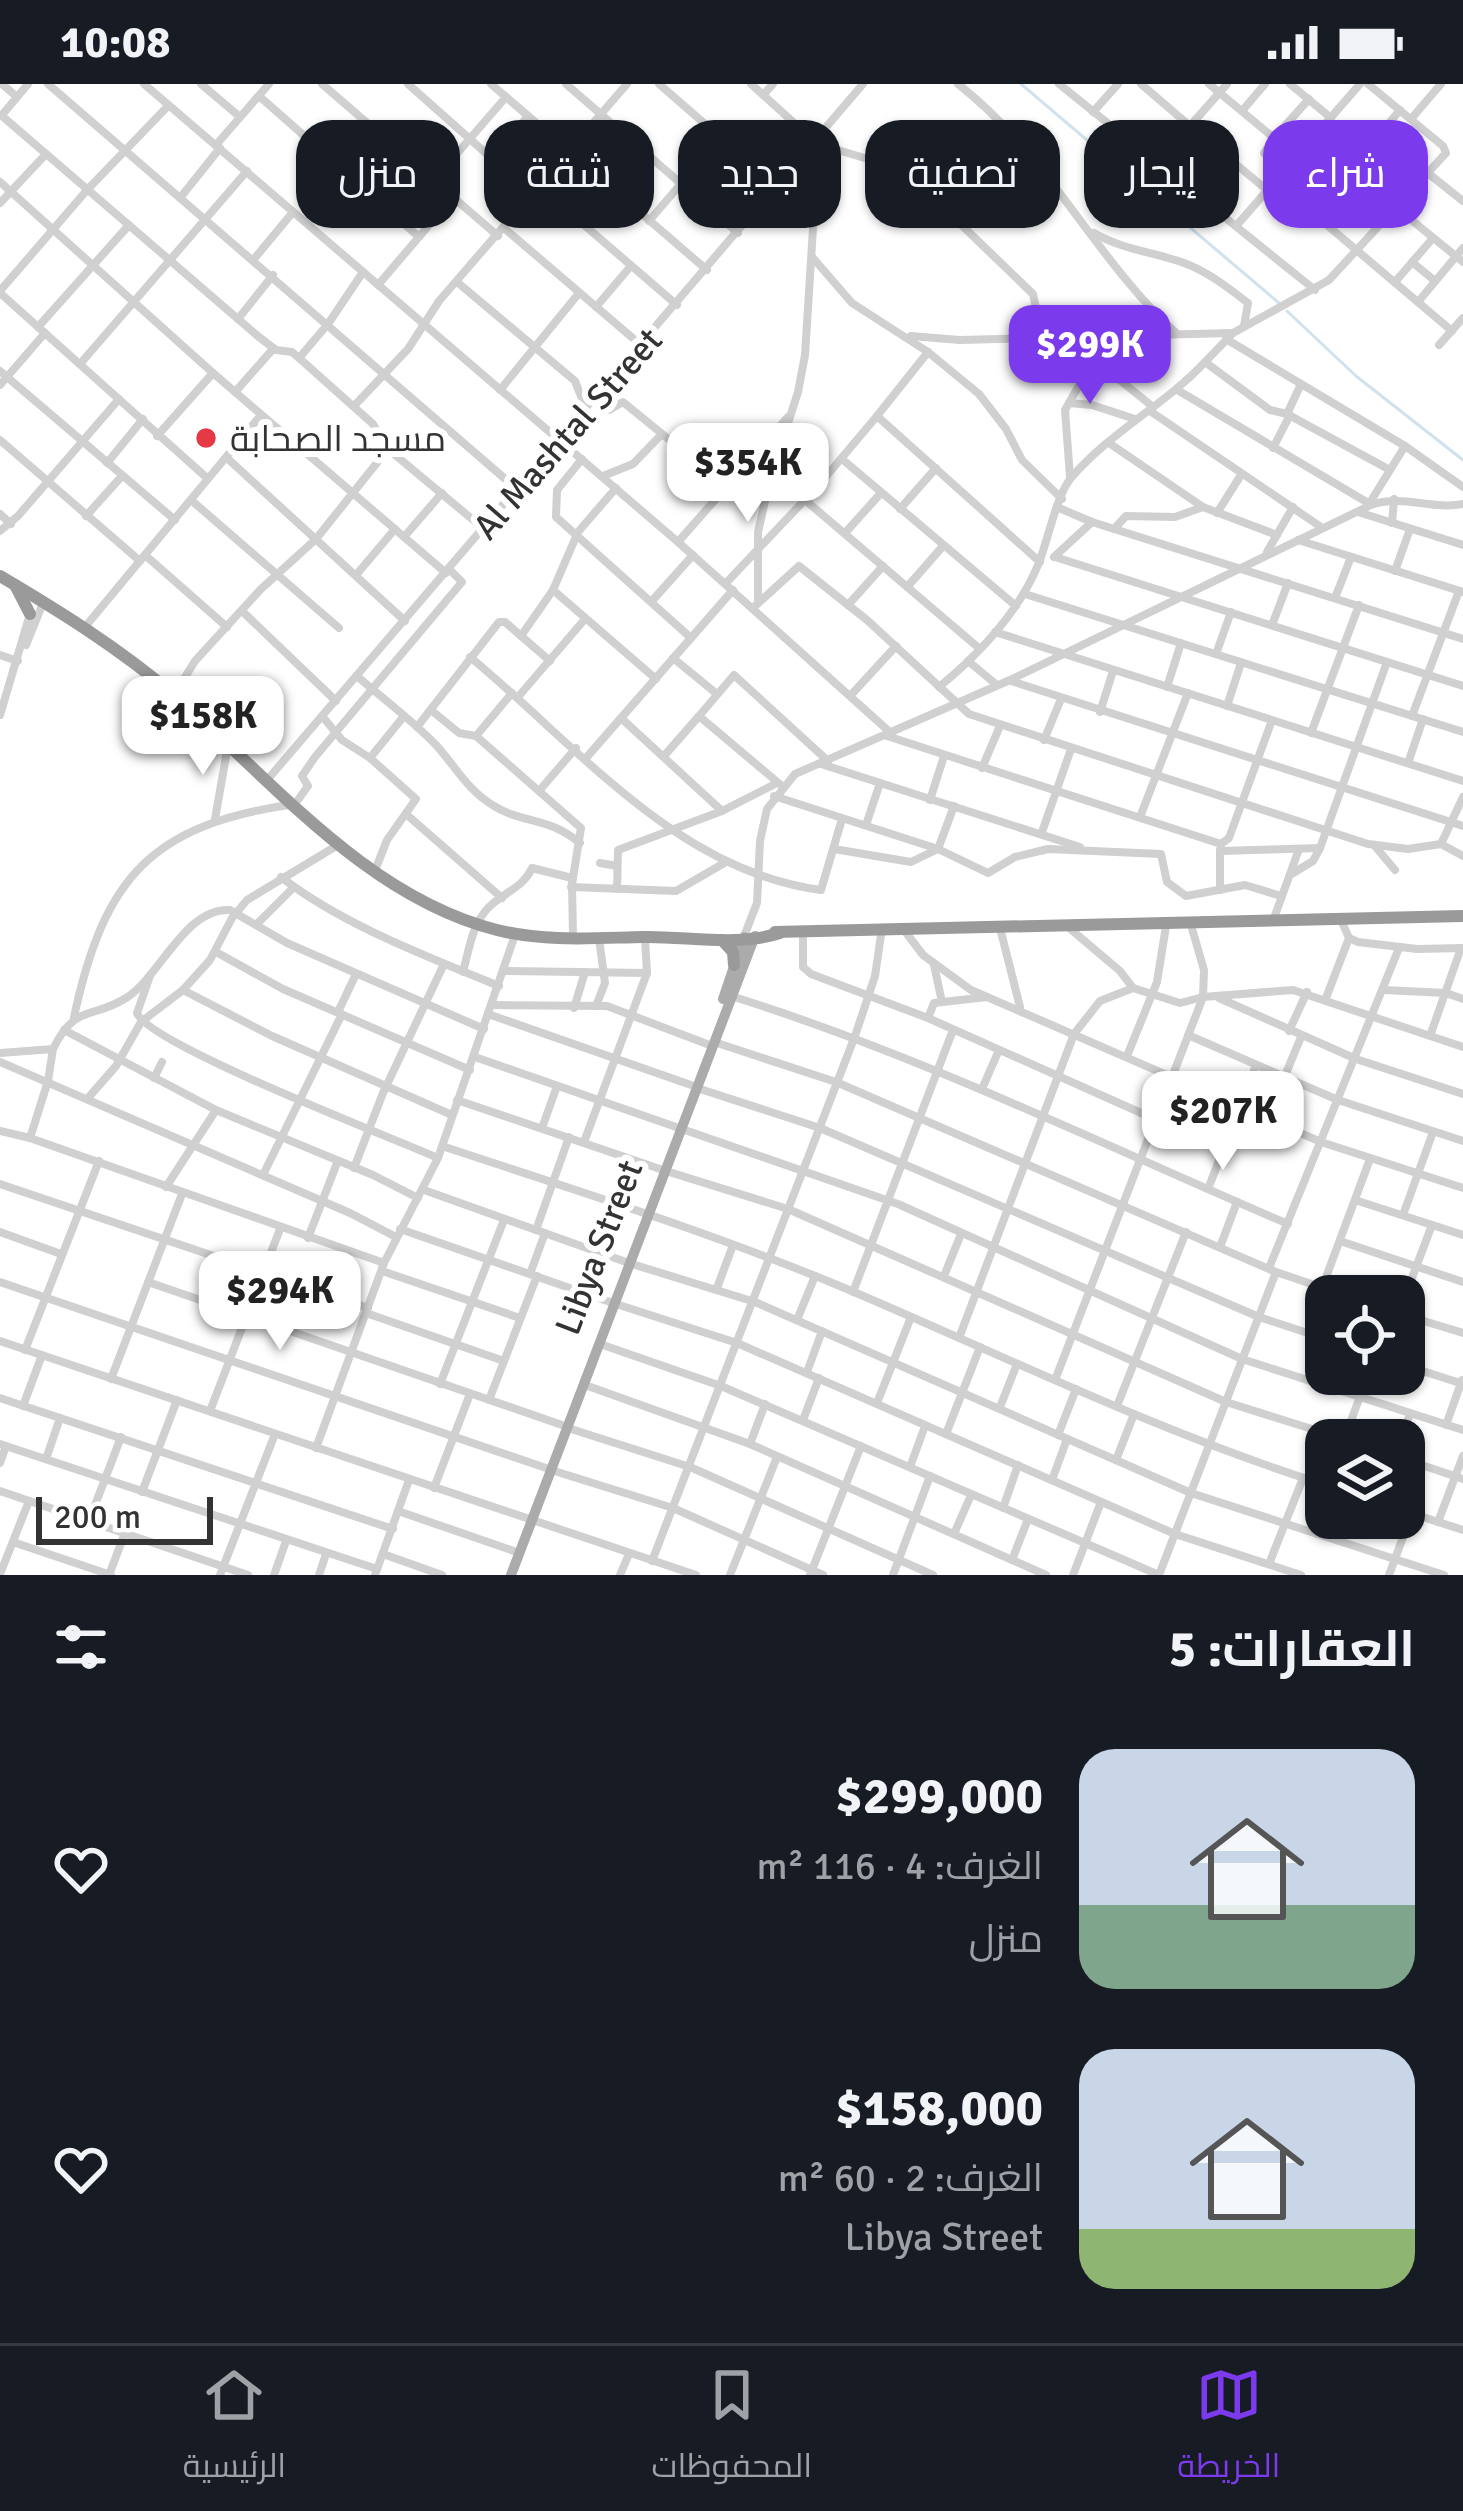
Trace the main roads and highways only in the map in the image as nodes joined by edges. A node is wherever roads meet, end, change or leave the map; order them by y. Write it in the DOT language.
graph roads {
  1 [pos="4,581"];
  2 [pos="65,614"];
  3 [pos="1463,916"];
  4 [pos="750,933"];
  5 [pos="705,938"];
  6 [pos="722,939"];
  7 [pos="734,964"];
  8 [pos="710,1043"];
  9 [pos="596,1349"];
  10 [pos="565,1426"];
  11 [pos="529,1520"];
  12 [pos="510,1574"];
  1 -- 2 [label="highway"];
  1 -- 2 [label="highway"];
  2 -- 5 [label="highway"];
  3 -- 4 [label="highway"];
  4 -- 5 [label="highway"];
  4 -- 6 [label="highway"];
  4 -- 7 [label="main road, Libya Street"];
  4 -- 8 [label="main road, Libya Street"];
  5 -- 6 [label="highway"];
  6 -- 7 [label="highway"];
  7 -- 8 [label="main road, Libya Street"];
  8 -- 9 [label="main road, Libya Street"];
  9 -- 10 [label="main road, Libya Street"];
  9 -- 10 [label="main road, Libya Street"];
  10 -- 11 [label="main road, Libya Street"];
  11 -- 12 [label="main road, Libya Street"];
  11 -- 12 [label="main road, Libya Street"];
}
